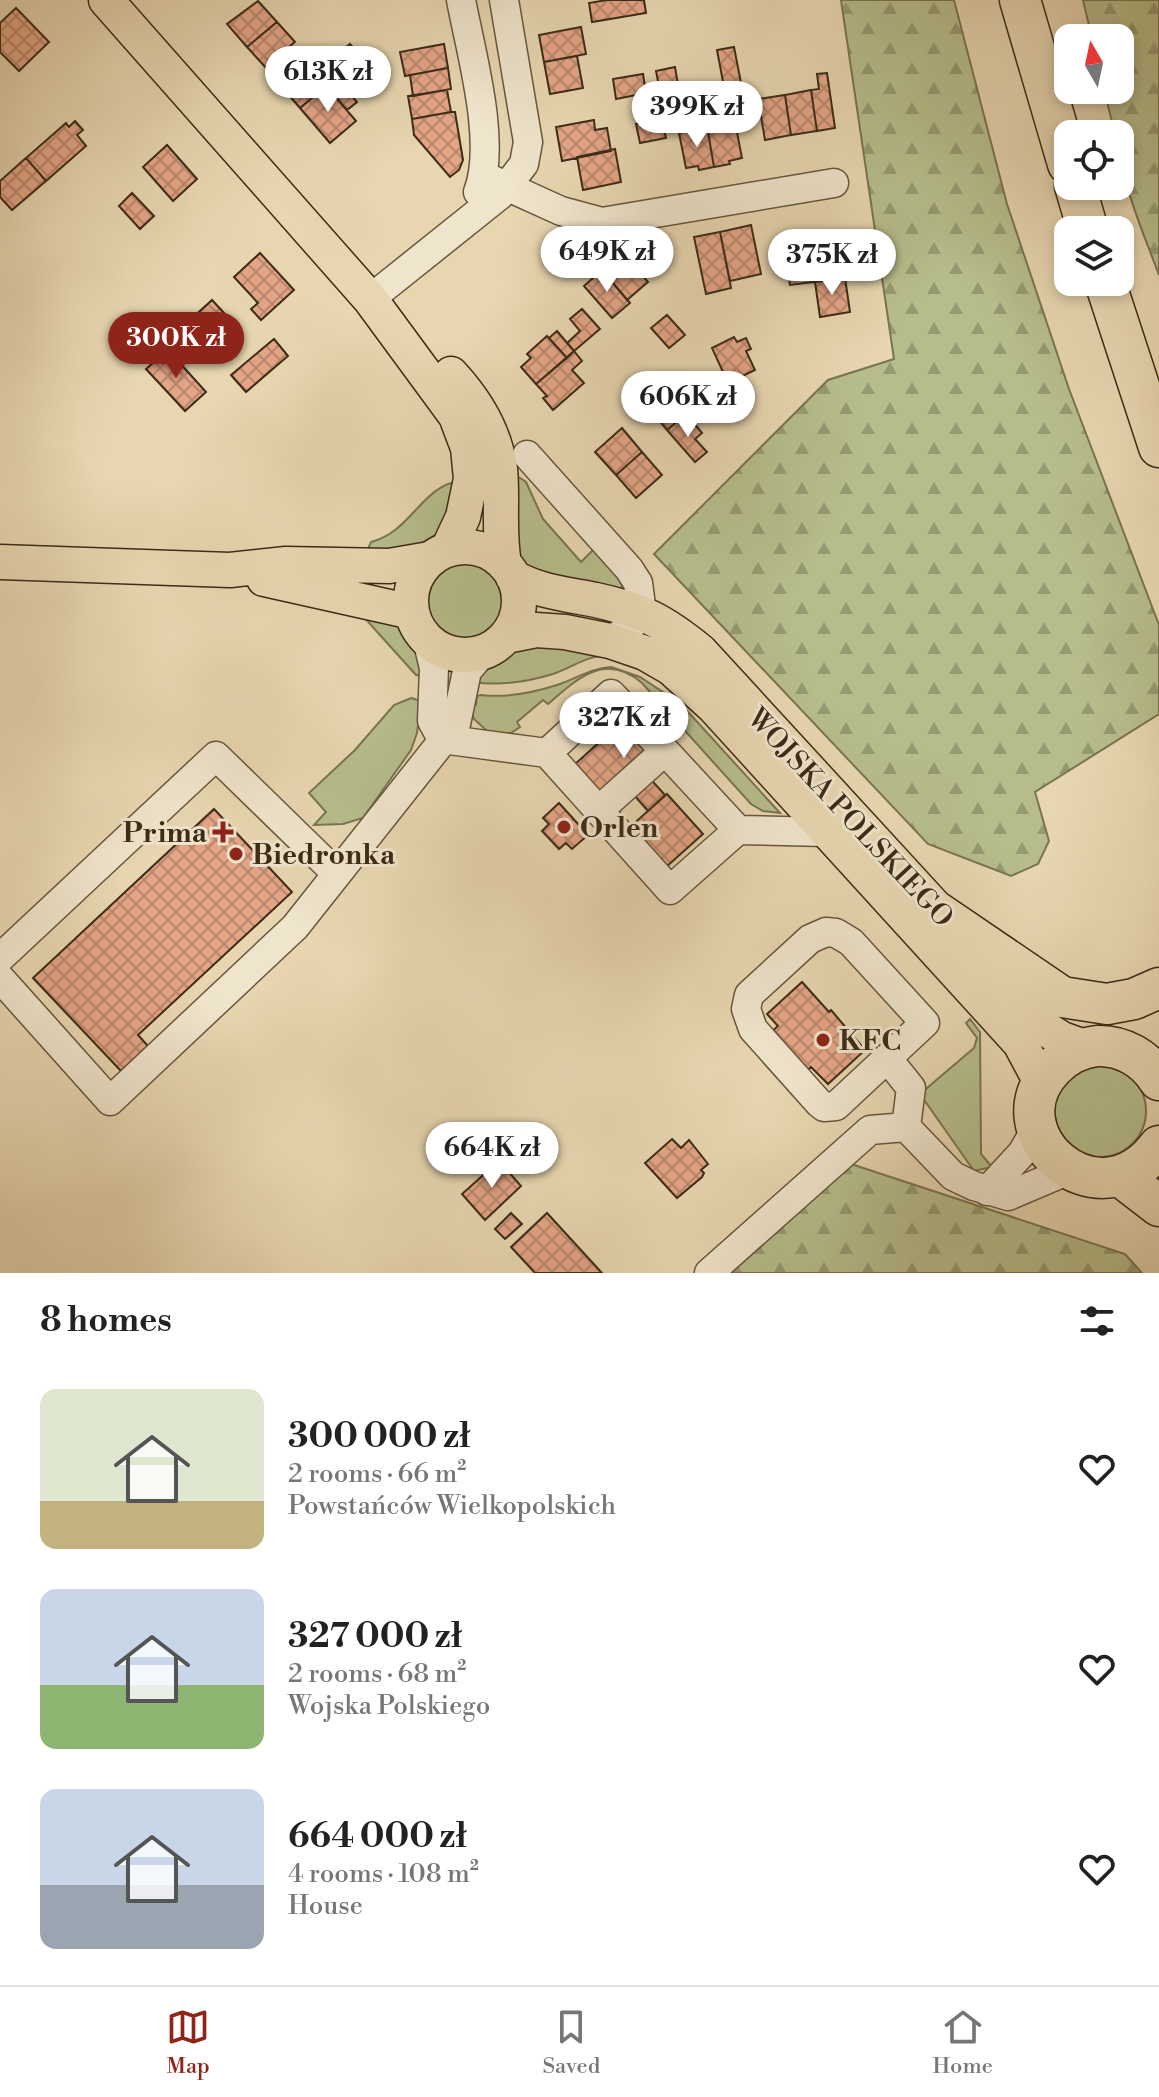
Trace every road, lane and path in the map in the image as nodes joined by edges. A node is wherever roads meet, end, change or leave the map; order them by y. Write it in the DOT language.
graph roads {
  1 [pos="106,0"];
  2 [pos="461,0"];
  3 [pos="504,0"];
  4 [pos="1020,0"];
  5 [pos="1055,120"];
  6 [pos="496,180"];
  7 [pos="834,183"];
  8 [pos="1110,296"];
  9 [pos="370,299"];
  10 [pos="1159,447"];
  11 [pos="527,455"];
  12 [pos="439,554"];
  13 [pos="0,562"];
  14 [pos="230,570"];
  15 [pos="509,570"];
  16 [pos="642,613"];
  17 [pos="419,625"];
  18 [pos="610,641"];
  19 [pos="495,643"];
  20 [pos="442,739"];
  21 [pos="665,751"];
  22 [pos="547,753"];
  23 [pos="598,811"];
  24 [pos="738,830"];
  25 [pos="827,832"];
  26 [pos="336,873"];
  27 [pos="937,912"];
  28 [pos="0,958"];
  29 [pos="0,978"];
  30 [pos="1159,988"];
  31 [pos="1124,1043"];
  32 [pos="887,1058"];
  33 [pos="1159,1080"];
  34 [pos="1042,1084"];
  35 [pos="906,1127"];
  36 [pos="1037,1127"];
  37 [pos="1159,1146"];
  38 [pos="1069,1170"];
  39 [pos="1120,1176"];
  40 [pos="987,1191"];
  41 [pos="1159,1206"];
  42 [pos="709,1273"];
  1 -- 9 [label="main road"];
  2 -- 6 [label="street"];
  3 -- 6 [label="street"];
  4 -- 5 [label="highway"];
  6 -- 7 [label="street"];
  6 -- 9 [label="street"];
  8 -- 10 [label="highway"];
  9 -- 12 [label="main road"];
  9 -- 15 [label="main road"];
  11 -- 16 [label="street"];
  12 -- 14 [label="main road"];
  12 -- 15 [label="main road"];
  12 -- 17 [label="main road"];
  13 -- 14 [label="main road"];
  14 -- 17 [label="main road"];
  15 -- 16 [label="main road, WOJSKA POLSKIEGO"];
  15 -- 19 [label="main road"];
  16 -- 18 [label="street"];
  16 -- 27 [label="main road, WOJSKA POLSKIEGO"];
  17 -- 19 [label="main road"];
  17 -- 20 [label="street"];
  18 -- 19 [label="main road, WOJSKA POLSKIEGO"];
  18 -- 25 [label="main road, WOJSKA POLSKIEGO"];
  19 -- 20 [label="street"];
  20 -- 22 [label="street"];
  20 -- 26 [label="street"];
  21 -- 22 [label="street"];
  21 -- 23 [label="street"];
  21 -- 24 [label="street"];
  22 -- 23 [label="street"];
  23 -- 24 [label="street"];
  24 -- 25 [label="street"];
  25 -- 34 [label="main road, WOJSKA POLSKIEGO"];
  26 -- 28 [label="street"];
  26 -- 29 [label="street"];
  27 -- 30 [label="highway"];
  27 -- 31 [label="main road, WOJSKA POLSKIEGO"];
  31 -- 33 [label="highway"];
  31 -- 34 [label="highway"];
  32 -- 32 [label="street"];
  32 -- 35 [label="street"];
  34 -- 36 [label="highway"];
  35 -- 40 [label="street"];
  35 -- 42 [label="street"];
  36 -- 38 [label="highway"];
  36 -- 40 [label="street"];
  37 -- 39 [label="highway"];
  38 -- 39 [label="highway"];
  38 -- 40 [label="street"];
  39 -- 41 [label="highway"];
}
